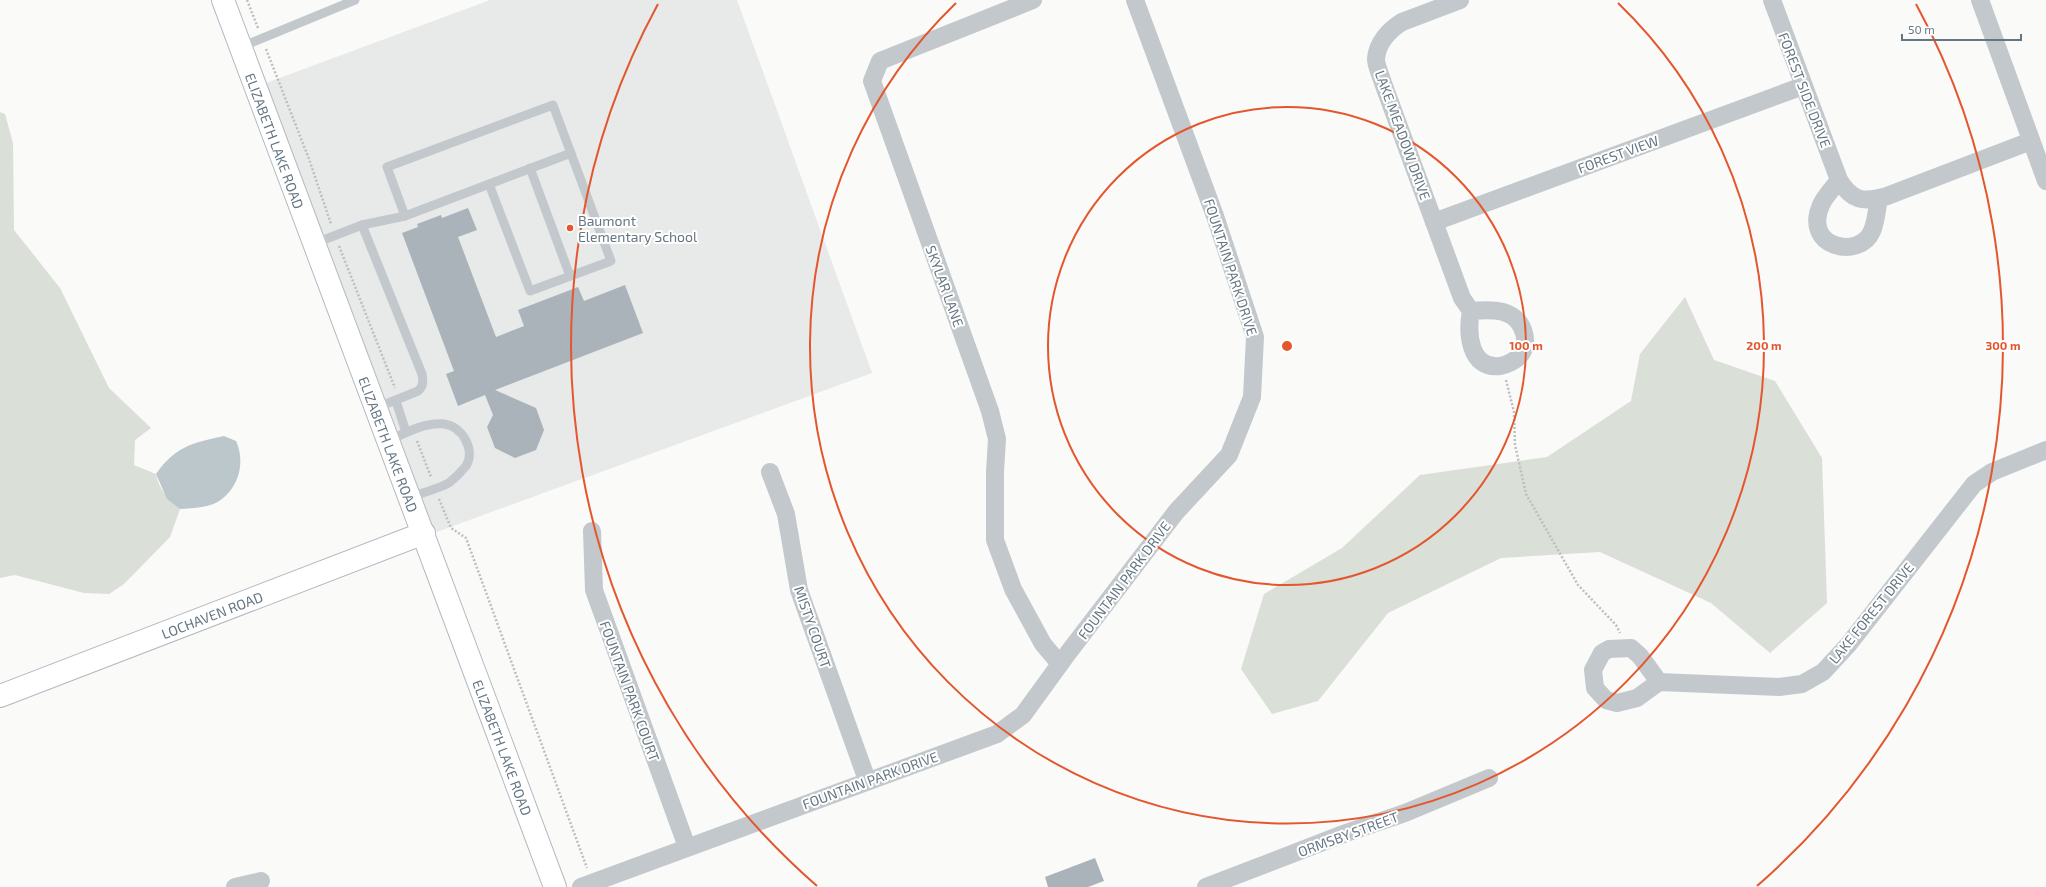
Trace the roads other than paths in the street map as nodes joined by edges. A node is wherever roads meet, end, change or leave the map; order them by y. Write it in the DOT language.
graph roads {
  1 [pos="223,0"];
  2 [pos="355,0"];
  3 [pos="1033,0"];
  4 [pos="1135,0"];
  5 [pos="1460,0"];
  6 [pos="1772,0"];
  7 [pos="1980,0"];
  8 [pos="241,47"];
  9 [pos="1803,86"];
  10 [pos="2031,141"];
  11 [pos="571,153"];
  12 [pos="530,168"];
  13 [pos="1839,180"];
  14 [pos="2046,182"];
  15 [pos="489,184"];
  16 [pos="1879,198"];
  17 [pos="405,216"];
  18 [pos="1434,222"];
  19 [pos="362,225"];
  20 [pos="313,244"];
  21 [pos="570,276"];
  22 [pos="1471,311"];
  23 [pos="398,400"];
  24 [pos="376,408"];
  25 [pos="402,435"];
  26 [pos="2046,450"];
  27 [pos="770,472"];
  28 [pos="410,497"];
  29 [pos="592,531"];
  30 [pos="424,533"];
  31 [pos="1060,664"];
  32 [pos="1659,682"];
  33 [pos="0,696"];
  34 [pos="1489,778"];
  35 [pos="867,780"];
  36 [pos="687,847"];
  37 [pos="261,881"];
  38 [pos="587,885"];
  39 [pos="235,887"];
  40 [pos="555,887"];
  41 [pos="1206,887"];
  1 -- 8 [label="street, ELIZABETH LAKE ROAD"];
  2 -- 8 [label="lane"];
  3 -- 31 [label="street, SKYLAR LANE"];
  4 -- 31 [label="street, FOUNTAIN PARK DRIVE"];
  5 -- 18 [label="street, LAKE MEADOW DRIVE"];
  6 -- 9 [label="street, FOREST SIDE DRIVE"];
  7 -- 10 [label="street"];
  8 -- 20 [label="street, ELIZABETH LAKE ROAD"];
  9 -- 13 [label="street, FOREST SIDE DRIVE"];
  9 -- 18 [label="street, FOREST VIEW"];
  10 -- 14 [label="street"];
  10 -- 16 [label="street, FOREST SIDE DRIVE"];
  11 -- 12 [label="lane"];
  11 -- 17 [label="lane"];
  11 -- 21 [label="lane"];
  12 -- 15 [label="lane"];
  12 -- 21 [label="lane"];
  13 -- 16 [label="street, FOREST SIDE DRIVE"];
  13 -- 16 [label="street"];
  15 -- 17 [label="lane"];
  15 -- 21 [label="lane"];
  17 -- 19 [label="lane"];
  18 -- 22 [label="street, LAKE MEADOW DRIVE"];
  19 -- 20 [label="lane"];
  19 -- 23 [label="lane"];
  20 -- 24 [label="street, ELIZABETH LAKE ROAD"];
  22 -- 22 [label="street"];
  23 -- 24 [label="lane"];
  23 -- 25 [label="lane"];
  24 -- 25 [label="street, ELIZABETH LAKE ROAD"];
  25 -- 28 [label="street, ELIZABETH LAKE ROAD"];
  25 -- 28 [label="lane"];
  26 -- 32 [label="street, LAKE FOREST DRIVE"];
  27 -- 35 [label="street, MISTY COURT"];
  28 -- 30 [label="street, ELIZABETH LAKE ROAD"];
  29 -- 36 [label="street, FOUNTAIN PARK COURT"];
  30 -- 33 [label="street, LOCHAVEN ROAD"];
  30 -- 40 [label="street, ELIZABETH LAKE ROAD"];
  31 -- 35 [label="street, FOUNTAIN PARK DRIVE"];
  32 -- 32 [label="street"];
  34 -- 41 [label="street, ORMSBY STREET"];
  35 -- 36 [label="street, FOUNTAIN PARK DRIVE"];
  36 -- 38 [label="street, FOUNTAIN PARK DRIVE"];
  37 -- 39 [label="street"];
}
